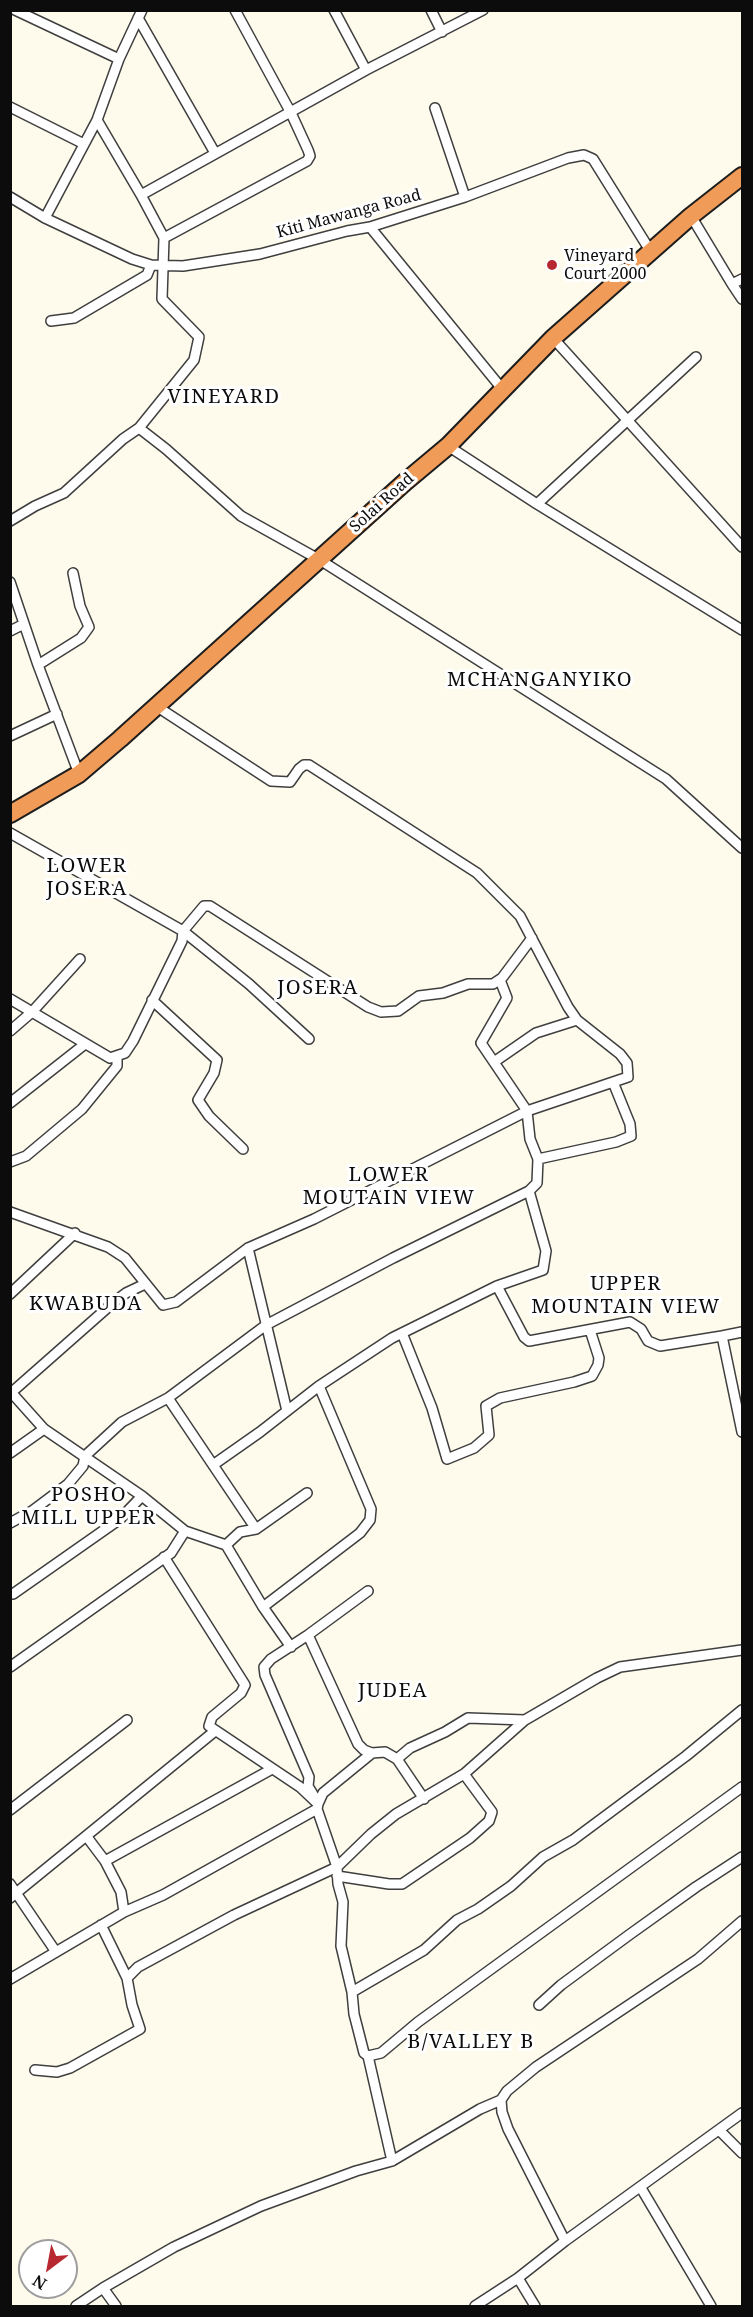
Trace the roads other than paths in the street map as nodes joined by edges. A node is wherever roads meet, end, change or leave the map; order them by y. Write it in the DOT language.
graph roads {
  1 [pos="15,10"];
  2 [pos="235,10"];
  3 [pos="334,10"];
  4 [pos="430,10"];
  5 [pos="483,10"];
  6 [pos="140,14"];
  7 [pos="442,32"];
  8 [pos="119,59"];
  9 [pos="366,70"];
  10 [pos="10,108"];
  11 [pos="435,108"];
  12 [pos="291,113"];
  13 [pos="97,120"];
  14 [pos="84,144"];
  15 [pos="215,153"];
  16 [pos="742,176"];
  17 [pos="141,195"];
  18 [pos="465,196"];
  19 [pos="10,197"];
  20 [pos="691,216"];
  21 [pos="45,218"];
  22 [pos="370,227"];
  23 [pos="164,238"];
  24 [pos="651,252"];
  25 [pos="156,265"];
  26 [pos="742,279"];
  27 [pos="732,284"];
  28 [pos="742,299"];
  29 [pos="51,321"];
  30 [pos="553,338"];
  31 [pos="696,357"];
  32 [pos="503,390"];
  33 [pos="626,421"];
  34 [pos="139,428"];
  35 [pos="448,446"];
  36 [pos="537,504"];
  37 [pos="10,521"];
  38 [pos="742,547"];
  39 [pos="320,560"];
  40 [pos="73,573"];
  41 [pos="10,582"];
  42 [pos="24,624"];
  43 [pos="742,630"];
  44 [pos="10,631"];
  45 [pos="38,665"];
  46 [pos="156,706"];
  47 [pos="57,714"];
  48 [pos="10,736"];
  49 [pos="79,774"];
  50 [pos="10,814"];
  51 [pos="10,833"];
  52 [pos="742,848"];
  53 [pos="183,931"];
  54 [pos="532,938"];
  55 [pos="80,959"];
  56 [pos="500,980"];
  57 [pos="10,999"];
  58 [pos="152,1000"];
  59 [pos="32,1012"];
  60 [pos="577,1020"];
  61 [pos="10,1031"];
  62 [pos="309,1039"];
  63 [pos="85,1044"];
  64 [pos="117,1057"];
  65 [pos="494,1062"];
  66 [pos="614,1082"];
  67 [pos="10,1103"];
  68 [pos="526,1111"];
  69 [pos="243,1149"];
  70 [pos="538,1159"];
  71 [pos="10,1162"];
  72 [pos="529,1191"];
  73 [pos="10,1212"];
  74 [pos="75,1233"];
  75 [pos="248,1248"];
  76 [pos="145,1284"];
  77 [pos="497,1286"];
  78 [pos="10,1294"];
  79 [pos="266,1325"];
  80 [pos="590,1330"];
  81 [pos="742,1332"];
  82 [pos="402,1333"];
  83 [pos="722,1336"];
  84 [pos="319,1386"];
  85 [pos="11,1391"];
  86 [pos="168,1398"];
  87 [pos="287,1411"];
  88 [pos="44,1429"];
  89 [pos="742,1432"];
  90 [pos="10,1453"];
  91 [pos="85,1456"];
  92 [pos="213,1465"];
  93 [pos="307,1493"];
  94 [pos="142,1496"];
  95 [pos="10,1523"];
  96 [pos="256,1529"];
  97 [pos="186,1531"];
  98 [pos="226,1545"];
  99 [pos="164,1557"];
  100 [pos="368,1591"];
  101 [pos="13,1594"];
  102 [pos="263,1607"];
  103 [pos="308,1635"];
  104 [pos="291,1647"];
  105 [pos="742,1650"];
  106 [pos="10,1667"];
  107 [pos="742,1710"];
  108 [pos="127,1720"];
  109 [pos="525,1720"];
  110 [pos="215,1731"];
  111 [pos="372,1753"];
  112 [pos="398,1759"];
  113 [pos="272,1769"];
  114 [pos="464,1774"];
  115 [pos="742,1787"];
  116 [pos="423,1799"];
  117 [pos="318,1806"];
  118 [pos="10,1810"];
  119 [pos="87,1837"];
  120 [pos="742,1857"];
  121 [pos="105,1860"];
  122 [pos="337,1872"];
  123 [pos="10,1884"];
  124 [pos="14,1896"];
  125 [pos="124,1912"];
  126 [pos="742,1922"];
  127 [pos="101,1925"];
  128 [pos="56,1952"];
  129 [pos="127,1978"];
  130 [pos="10,1979"];
  131 [pos="352,1992"];
  132 [pos="539,2005"];
  133 [pos="368,2056"];
  134 [pos="35,2070"];
  135 [pos="501,2100"];
  136 [pos="742,2113"];
  137 [pos="720,2131"];
  138 [pos="742,2153"];
  139 [pos="392,2161"];
  140 [pos="641,2188"];
  141 [pos="565,2241"];
  142 [pos="518,2278"];
  143 [pos="103,2288"];
  144 [pos="76,2307"];
  145 [pos="116,2307"];
  146 [pos="475,2307"];
  147 [pos="535,2307"];
  148 [pos="711,2307"];
  1 -- 8 [label="street"];
  2 -- 12 [label="street"];
  3 -- 9 [label="street"];
  4 -- 7 [label="street"];
  5 -- 7 [label="street"];
  6 -- 8 [label="street"];
  6 -- 15 [label="street"];
  7 -- 9 [label="street"];
  8 -- 13 [label="street"];
  9 -- 12 [label="street"];
  10 -- 14 [label="street"];
  11 -- 18 [label="street"];
  12 -- 15 [label="street"];
  12 -- 23 [label="street"];
  13 -- 14 [label="street"];
  13 -- 17 [label="street"];
  14 -- 21 [label="street"];
  15 -- 17 [label="street"];
  16 -- 20 [label="highway, Solai Road"];
  17 -- 23 [label="street"];
  18 -- 22 [label="street, Kiti Mawanga Road"];
  18 -- 24 [label="street, Kiti Mawanga Road"];
  19 -- 21 [label="street, Kiti Mawanga Road"];
  20 -- 24 [label="highway, Solai Road"];
  20 -- 27 [label="street"];
  21 -- 25 [label="street, Kiti Mawanga Road"];
  22 -- 25 [label="street, Kiti Mawanga Road"];
  22 -- 32 [label="street"];
  23 -- 25 [label="street"];
  24 -- 30 [label="highway, Solai Road"];
  25 -- 29 [label="street"];
  25 -- 34 [label="street"];
  26 -- 27 [label="street"];
  27 -- 28 [label="street"];
  30 -- 32 [label="highway, Solai Road"];
  30 -- 33 [label="street"];
  31 -- 33 [label="street"];
  32 -- 35 [label="highway, Solai Road"];
  33 -- 36 [label="street"];
  33 -- 38 [label="street"];
  34 -- 37 [label="street"];
  34 -- 39 [label="street"];
  35 -- 36 [label="street"];
  35 -- 39 [label="highway, Solai Road"];
  36 -- 43 [label="street"];
  39 -- 46 [label="highway, Solai Road"];
  39 -- 52 [label="street"];
  40 -- 45 [label="street"];
  41 -- 42 [label="street"];
  42 -- 44 [label="street"];
  42 -- 45 [label="street"];
  45 -- 47 [label="street"];
  46 -- 49 [label="highway, Solai Road"];
  46 -- 54 [label="street"];
  47 -- 48 [label="street"];
  47 -- 49 [label="street"];
  49 -- 50 [label="highway, Solai Road"];
  51 -- 53 [label="street"];
  53 -- 56 [label="street"];
  53 -- 58 [label="street"];
  53 -- 62 [label="street"];
  54 -- 56 [label="street"];
  54 -- 60 [label="street"];
  55 -- 59 [label="street"];
  56 -- 65 [label="street"];
  57 -- 59 [label="street"];
  58 -- 64 [label="street"];
  58 -- 69 [label="street"];
  59 -- 61 [label="street"];
  59 -- 63 [label="street"];
  60 -- 65 [label="street"];
  60 -- 66 [label="street"];
  63 -- 64 [label="street"];
  63 -- 67 [label="street"];
  64 -- 71 [label="street"];
  65 -- 68 [label="street"];
  66 -- 68 [label="street"];
  66 -- 70 [label="street"];
  68 -- 70 [label="street"];
  68 -- 75 [label="street"];
  70 -- 72 [label="street"];
  72 -- 77 [label="street"];
  72 -- 79 [label="street"];
  73 -- 74 [label="street"];
  74 -- 76 [label="street"];
  74 -- 78 [label="street"];
  75 -- 76 [label="street"];
  75 -- 79 [label="street"];
  76 -- 85 [label="street"];
  77 -- 80 [label="street"];
  77 -- 82 [label="street"];
  79 -- 86 [label="street"];
  79 -- 87 [label="street"];
  80 -- 82 [label="street"];
  80 -- 83 [label="street"];
  81 -- 83 [label="street"];
  82 -- 84 [label="street"];
  83 -- 89 [label="street"];
  84 -- 87 [label="street"];
  84 -- 102 [label="street"];
  85 -- 88 [label="street"];
  86 -- 91 [label="street"];
  86 -- 92 [label="street"];
  87 -- 92 [label="street"];
  88 -- 90 [label="street"];
  88 -- 91 [label="street"];
  91 -- 94 [label="street"];
  91 -- 95 [label="street"];
  92 -- 96 [label="street"];
  93 -- 96 [label="street"];
  94 -- 97 [label="street"];
  94 -- 101 [label="street"];
  96 -- 98 [label="street"];
  97 -- 98 [label="street"];
  97 -- 99 [label="street"];
  98 -- 102 [label="street"];
  99 -- 106 [label="street"];
  99 -- 110 [label="street"];
  100 -- 103 [label="street"];
  102 -- 104 [label="street"];
  103 -- 104 [label="street"];
  103 -- 111 [label="street"];
  104 -- 117 [label="street"];
  105 -- 109 [label="street"];
  107 -- 131 [label="street"];
  108 -- 118 [label="street"];
  109 -- 112 [label="street"];
  109 -- 114 [label="street"];
  110 -- 113 [label="street"];
  110 -- 119 [label="street"];
  111 -- 112 [label="street"];
  111 -- 117 [label="street"];
  112 -- 116 [label="street"];
  113 -- 117 [label="street"];
  113 -- 121 [label="street"];
  114 -- 116 [label="street"];
  114 -- 122 [label="street"];
  115 -- 133 [label="street"];
  116 -- 122 [label="street"];
  117 -- 122 [label="street"];
  117 -- 125 [label="street"];
  119 -- 121 [label="street"];
  119 -- 124 [label="street"];
  120 -- 132 [label="street"];
  121 -- 125 [label="street"];
  122 -- 129 [label="street"];
  122 -- 131 [label="street"];
  123 -- 124 [label="street"];
  124 -- 128 [label="street"];
  125 -- 127 [label="street"];
  126 -- 135 [label="street"];
  127 -- 128 [label="street"];
  127 -- 129 [label="street"];
  128 -- 130 [label="street"];
  129 -- 134 [label="street"];
  131 -- 133 [label="street"];
  133 -- 139 [label="street"];
  135 -- 139 [label="street"];
  135 -- 141 [label="street"];
  136 -- 137 [label="street"];
  137 -- 138 [label="street"];
  137 -- 140 [label="street"];
  139 -- 143 [label="street"];
  140 -- 141 [label="street"];
  140 -- 148 [label="street"];
  141 -- 142 [label="street"];
  142 -- 146 [label="street"];
  142 -- 147 [label="street"];
  143 -- 144 [label="street"];
  143 -- 145 [label="street"];
}
